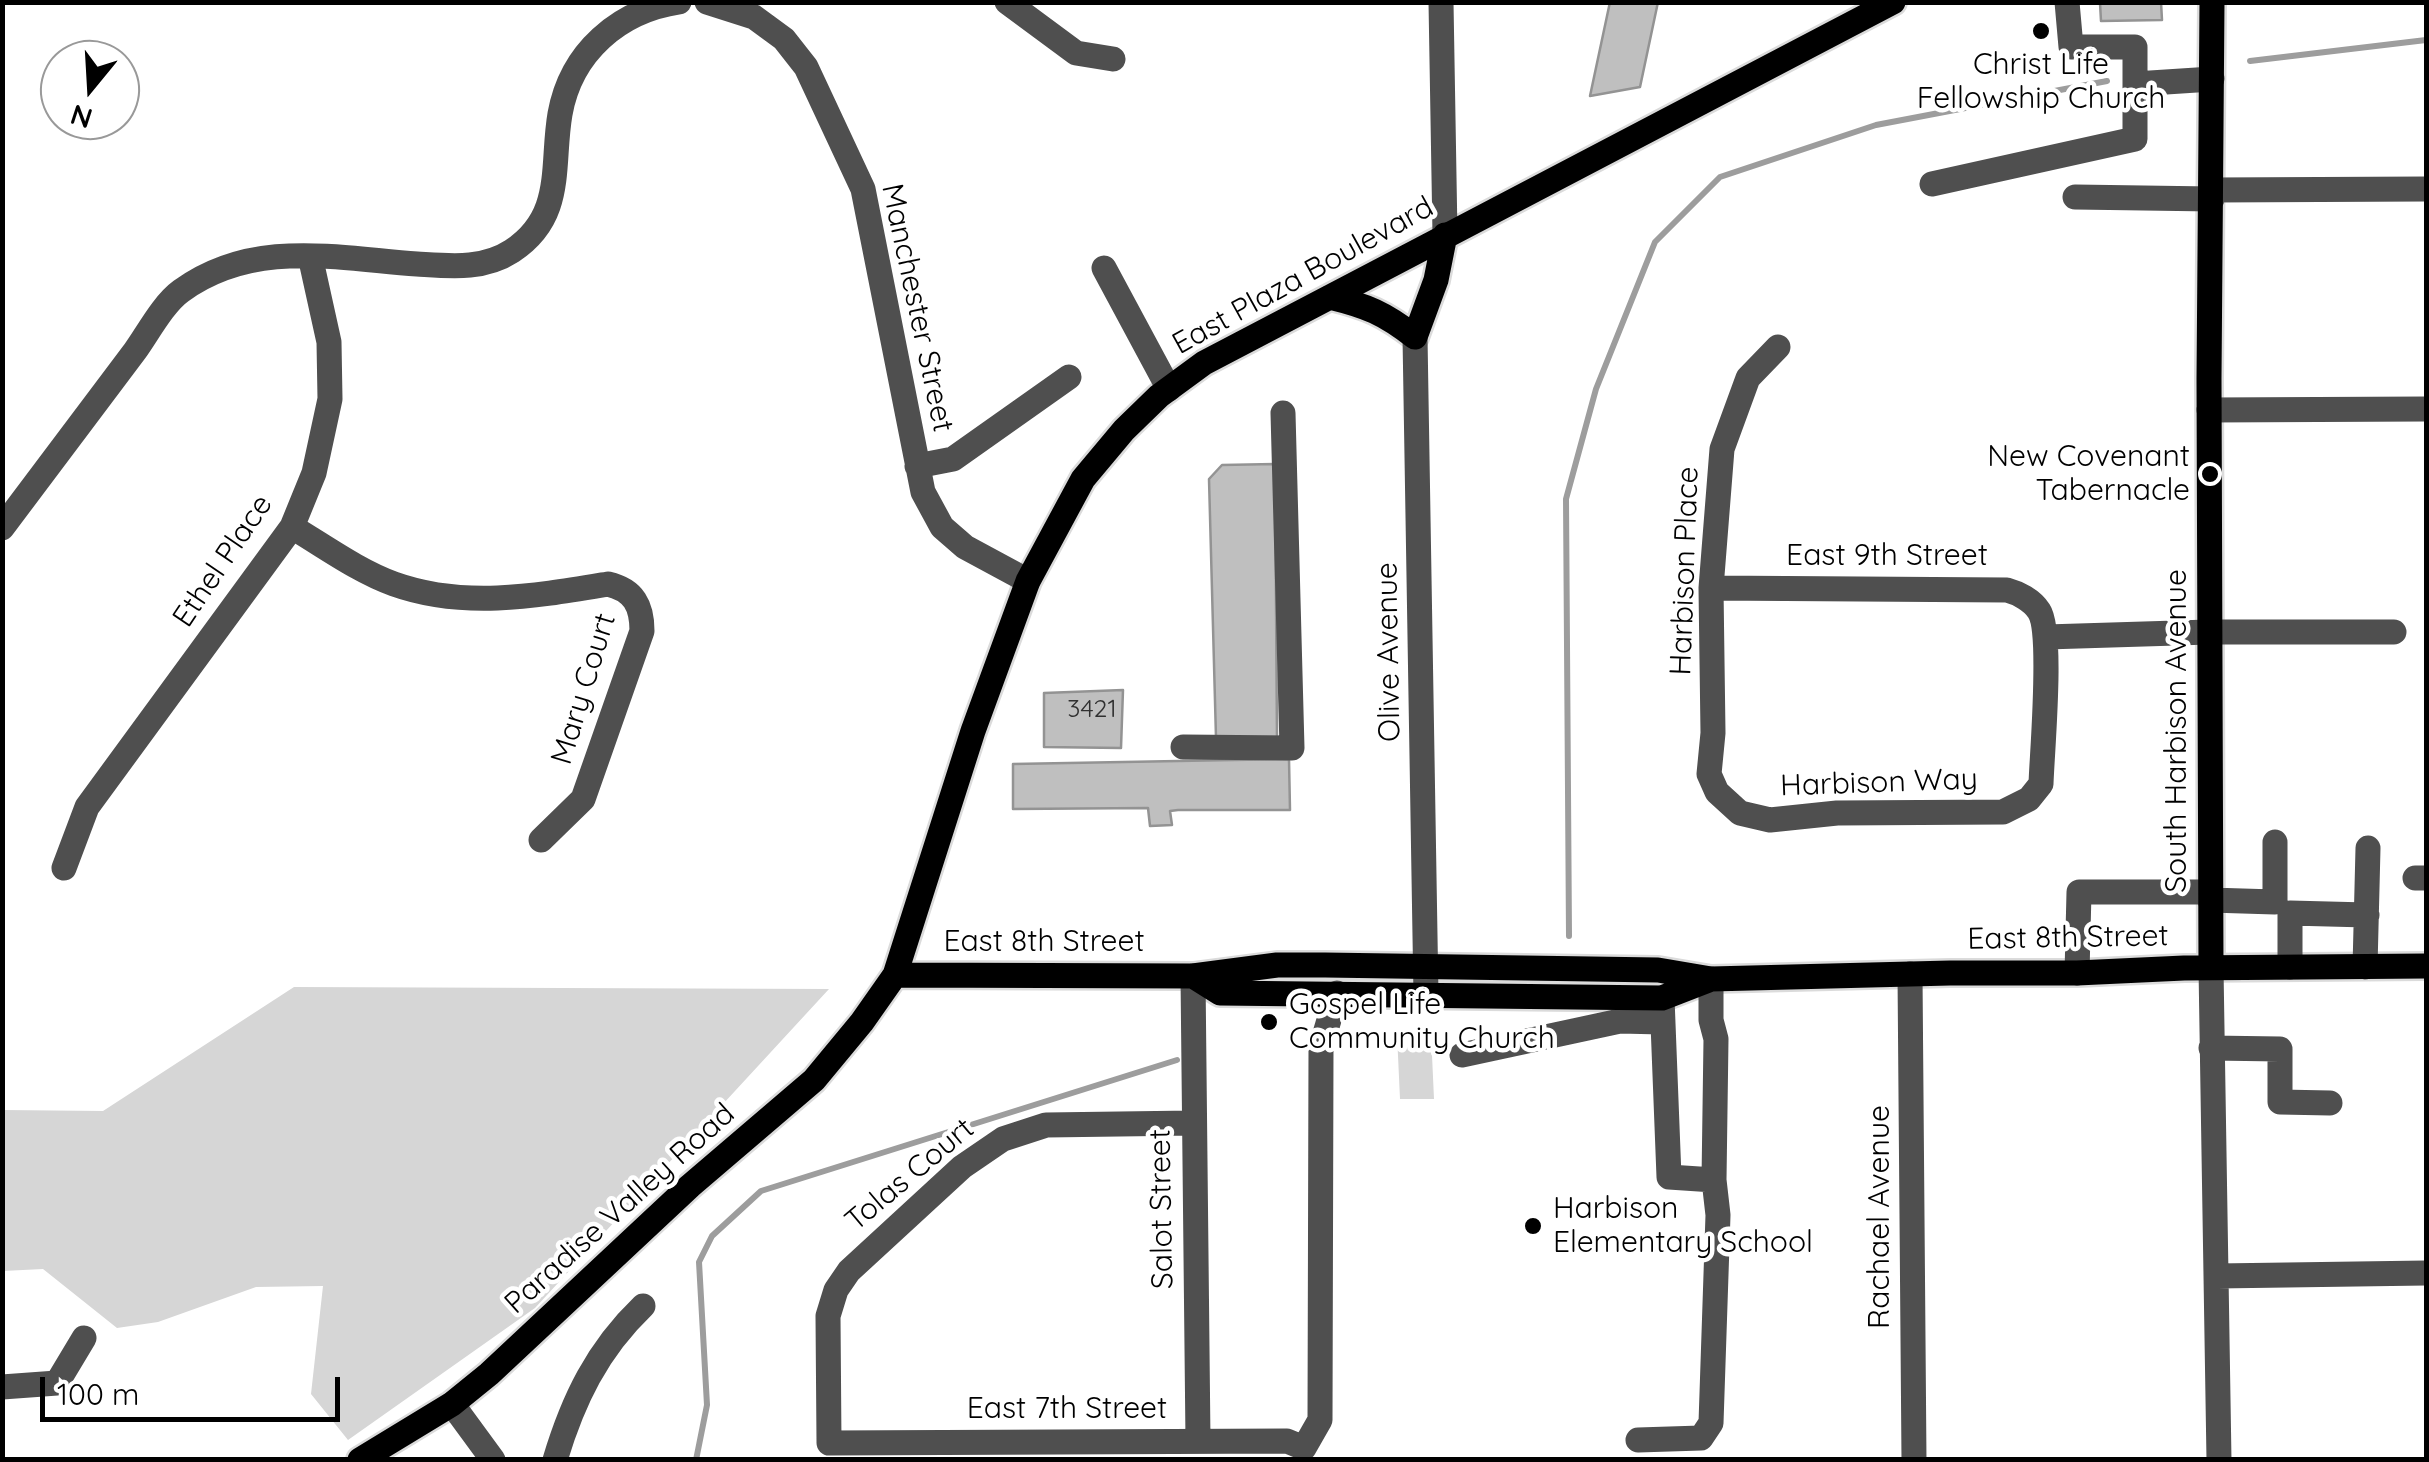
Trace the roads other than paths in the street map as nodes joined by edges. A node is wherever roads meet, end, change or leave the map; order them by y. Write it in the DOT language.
graph roads {
  1 [pos="679,2"];
  2 [pos="1008,2"];
  3 [pos="1441,2"];
  4 [pos="1892,2"];
  5 [pos="2067,2"];
  6 [pos="2212,2"];
  7 [pos="719,3"];
  8 [pos="1113,59"];
  9 [pos="2212,80"];
  10 [pos="2135,84"];
  11 [pos="1932,184"];
  12 [pos="2426,189"];
  13 [pos="2212,194"];
  14 [pos="2075,197"];
  15 [pos="1445,235"];
  16 [pos="310,256"];
  17 [pos="1104,268"];
  18 [pos="1330,298"];
  19 [pos="1415,337"];
  20 [pos="1778,347"];
  21 [pos="1069,377"];
  22 [pos="1169,389"];
  23 [pos="2426,409"];
  24 [pos="2209,410"];
  25 [pos="1283,413"];
  26 [pos="917,466"];
  27 [pos="292,527"];
  28 [pos="2,528"];
  29 [pos="1028,581"];
  30 [pos="1711,588"];
  31 [pos="2209,632"];
  32 [pos="2394,632"];
  33 [pos="2046,637"];
  34 [pos="1183,747"];
  35 [pos="1731,807"];
  36 [pos="540,840"];
  37 [pos="2275,842"];
  38 [pos="2368,848"];
  39 [pos="64,868"];
  40 [pos="2210,896"];
  41 [pos="2283,907"];
  42 [pos="2367,915"];
  43 [pos="1426,966"];
  44 [pos="2365,966"];
  45 [pos="2426,966"];
  46 [pos="2211,968"];
  47 [pos="2290,968"];
  48 [pos="2077,973"];
  49 [pos="1910,974"];
  50 [pos="895,975"];
  51 [pos="1193,976"];
  52 [pos="1711,980"];
  53 [pos="1337,993"];
  54 [pos="1426,995"];
  55 [pos="1662,1010"];
  56 [pos="2211,1048"];
  57 [pos="1462,1055"];
  58 [pos="2330,1103"];
  59 [pos="1193,1123"];
  60 [pos="1714,1180"];
  61 [pos="2426,1274"];
  62 [pos="2216,1276"];
  63 [pos="643,1306"];
  64 [pos="84,1338"];
  65 [pos="2,1387"];
  66 [pos="452,1404"];
  67 [pos="1638,1440"];
  68 [pos="1198,1441"];
  69 [pos="829,1443"];
  70 [pos="1306,1454"];
  71 [pos="360,1460"];
  72 [pos="493,1460"];
  73 [pos="555,1460"];
  74 [pos="1914,1460"];
  75 [pos="2218,1460"];
  1 -- 16 [label="street"];
  2 -- 8 [label="street"];
  3 -- 15 [label="street"];
  4 -- 15 [label="main road, East Plaza Boulevard"];
  5 -- 10 [label="street"];
  6 -- 9 [label="main road, South Harbison Avenue"];
  7 -- 26 [label="street, Manchester Street"];
  9 -- 10 [label="street"];
  9 -- 13 [label="main road, South Harbison Avenue"];
  10 -- 11 [label="street"];
  12 -- 13 [label="street"];
  13 -- 14 [label="street"];
  13 -- 24 [label="main road, South Harbison Avenue"];
  15 -- 18 [label="main road, East Plaza Boulevard"];
  15 -- 19 [label="main road"];
  16 -- 27 [label="street, Ethel Place"];
  16 -- 28 [label="street"];
  17 -- 22 [label="street"];
  18 -- 19 [label="main road"];
  18 -- 22 [label="main road, East Plaza Boulevard"];
  19 -- 43 [label="street, Olive Avenue"];
  20 -- 30 [label="street, Harbison Place"];
  21 -- 26 [label="street"];
  22 -- 29 [label="main road, East Plaza Boulevard"];
  23 -- 24 [label="street"];
  24 -- 31 [label="main road, South Harbison Avenue"];
  25 -- 34 [label="street"];
  26 -- 29 [label="street, Manchester Street"];
  27 -- 36 [label="street, Mary Court"];
  27 -- 39 [label="street, Ethel Place"];
  29 -- 50 [label="main road, East Plaza Boulevard"];
  30 -- 33 [label="street, East 9th Street"];
  30 -- 35 [label="street, Harbison Place"];
  31 -- 32 [label="street"];
  31 -- 33 [label="street"];
  31 -- 40 [label="main road, South Harbison Avenue"];
  33 -- 35 [label="street, Harbison Way"];
  37 -- 41 [label="street"];
  38 -- 42 [label="street"];
  40 -- 41 [label="street"];
  40 -- 46 [label="main road, South Harbison Avenue"];
  40 -- 48 [label="street"];
  41 -- 42 [label="street"];
  41 -- 47 [label="street"];
  42 -- 44 [label="street"];
  43 -- 51 [label="main road, East 8th Street"];
  43 -- 52 [label="main road, East 8th Street"];
  43 -- 54 [label="street, Olive Avenue"];
  44 -- 45 [label="main road, East 8th Street"];
  44 -- 47 [label="main road, East 8th Street"];
  46 -- 47 [label="main road, East 8th Street"];
  46 -- 48 [label="main road, East 8th Street"];
  46 -- 56 [label="street, South Harbison Avenue"];
  48 -- 49 [label="main road, East 8th Street"];
  49 -- 52 [label="main road, East 8th Street"];
  49 -- 74 [label="street, Rachael Avenue"];
  50 -- 51 [label="main road, East 8th Street"];
  50 -- 66 [label="main road, Paradise Valley Road"];
  51 -- 53 [label="main road, East 8th Street"];
  51 -- 59 [label="street, Salot Street"];
  52 -- 55 [label="main road, East 8th Street"];
  52 -- 60 [label="street"];
  53 -- 54 [label="main road, East 8th Street"];
  53 -- 70 [label="street"];
  54 -- 55 [label="main road, East 8th Street"];
  55 -- 57 [label="street"];
  55 -- 60 [label="street"];
  56 -- 58 [label="street"];
  56 -- 62 [label="street, South Harbison Avenue"];
  59 -- 68 [label="street, Salot Street"];
  59 -- 69 [label="street, Tolas Court"];
  60 -- 67 [label="street"];
  61 -- 62 [label="street"];
  62 -- 75 [label="street, South Harbison Avenue"];
  63 -- 73 [label="street"];
  64 -- 65 [label="street"];
  66 -- 71 [label="main road, Paradise Valley Road"];
  66 -- 72 [label="street"];
  68 -- 69 [label="street, East 7th Street"];
  68 -- 70 [label="street, East 7th Street"];
}
